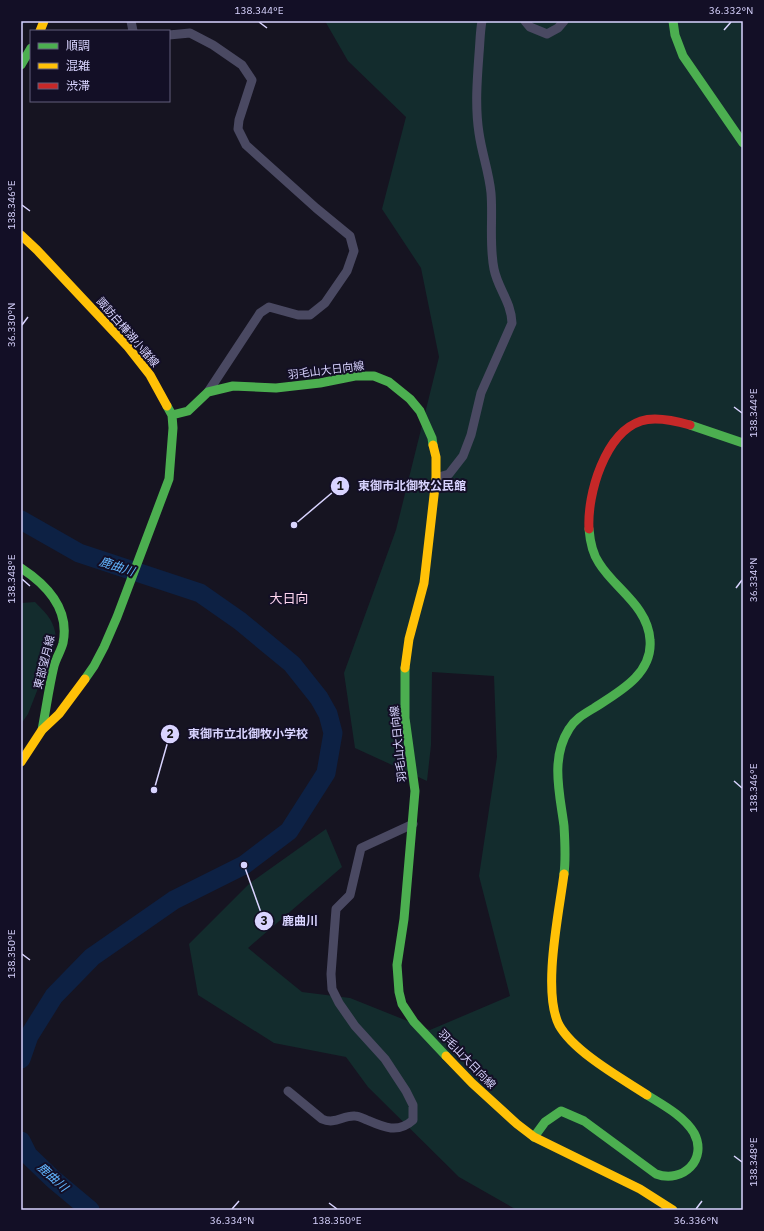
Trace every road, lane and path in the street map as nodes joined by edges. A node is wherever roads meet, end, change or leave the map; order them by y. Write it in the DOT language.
graph roads {
  1 [pos="482,21"];
  2 [pos="525,21"];
  3 [pos="564,21"];
  4 [pos="673,21"];
  5 [pos="170,36"];
  6 [pos="30,50"];
  7 [pos="21,65"];
  8 [pos="743,142"];
  9 [pos="21,235"];
  10 [pos="208,392"];
  11 [pos="172,415"];
  12 [pos="743,443"];
  13 [pos="436,478"];
  14 [pos="21,568"];
  15 [pos="42,730"];
  16 [pos="21,762"];
  17 [pos="413,824"];
  18 [pos="288,1091"];
  19 [pos="534,1137"];
  20 [pos="673,1210"];
  1 -- 13 [label="street"];
  2 -- 3 [label="street"];
  4 -- 8 [label="main road"];
  5 -- 10 [label="street"];
  6 -- 7 [label="main road"];
  9 -- 11 [label="main road, 諏訪白樺湖小諸線"];
  10 -- 11 [label="main road"];
  10 -- 13 [label="main road, 羽毛山大日向線"];
  11 -- 15 [label="main road, 諏訪白樺湖小諸線"];
  12 -- 19 [label="main road"];
  13 -- 17 [label="main road, 羽毛山大日向線"];
  14 -- 15 [label="main road, 東部望月線"];
  15 -- 16 [label="main road, 諏訪白樺湖小諸線"];
  17 -- 18 [label="street"];
  17 -- 19 [label="main road, 羽毛山大日向線"];
  19 -- 20 [label="main road, 羽毛山大日向線"];
}
